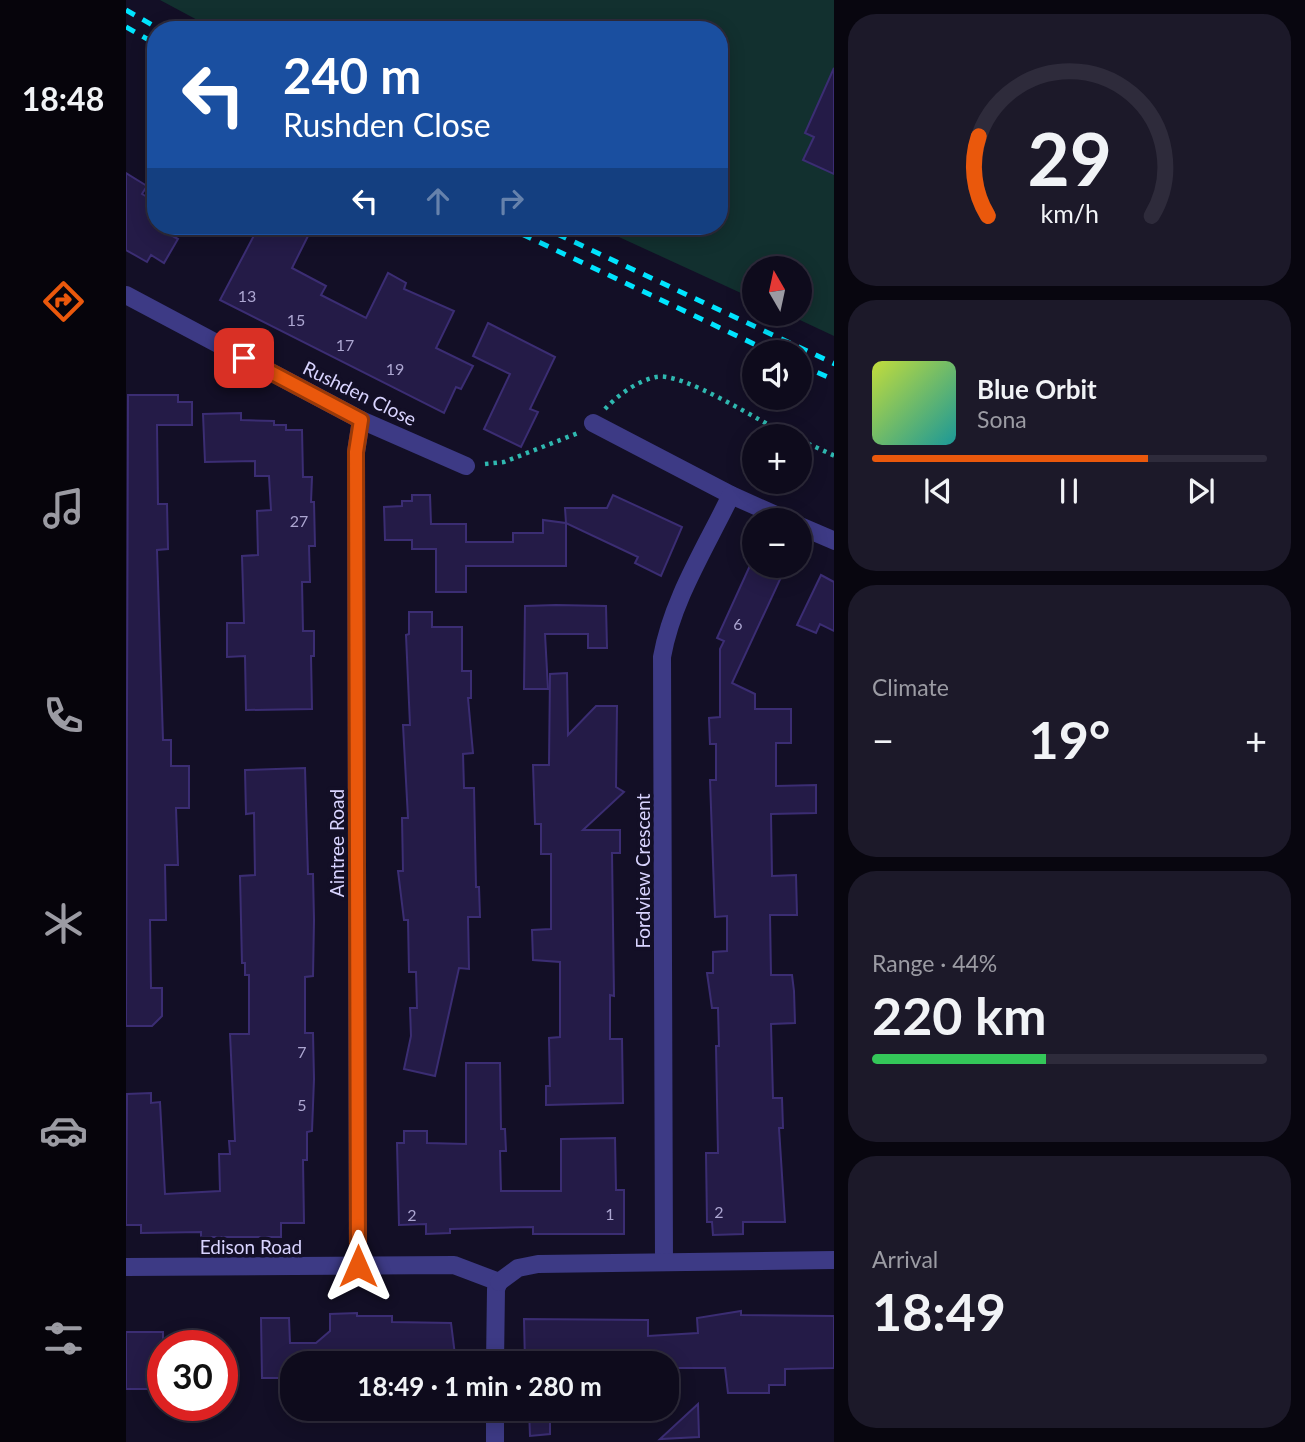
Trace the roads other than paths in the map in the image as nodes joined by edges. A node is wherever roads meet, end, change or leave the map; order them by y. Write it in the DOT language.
graph roads {
  1 [pos="126,295"];
  2 [pos="361,420"];
  3 [pos="593,423"];
  4 [pos="466,466"];
  5 [pos="731,495"];
  6 [pos="760,508"];
  7 [pos="812,531"];
  8 [pos="834,541"];
  9 [pos="834,1260"];
  10 [pos="664,1262"];
  11 [pos="358,1266"];
  12 [pos="126,1268"];
  13 [pos="498,1284"];
  14 [pos="495,1351"];
  15 [pos="495,1421"];
  16 [pos="495,1442"];
  1 -- 2 [label="street, Rushden Close"];
  2 -- 4 [label="street, Rushden Close"];
  2 -- 11 [label="street, Aintree Road"];
  3 -- 5 [label="street"];
  5 -- 6 [label="street"];
  5 -- 10 [label="street, Fordview Crescent"];
  7 -- 8 [label="street"];
  9 -- 10 [label="street"];
  10 -- 13 [label="street"];
  11 -- 12 [label="street, Edison Road"];
  11 -- 13 [label="street, Edison Road"];
  13 -- 14 [label="street"];
  15 -- 16 [label="street"];
}
